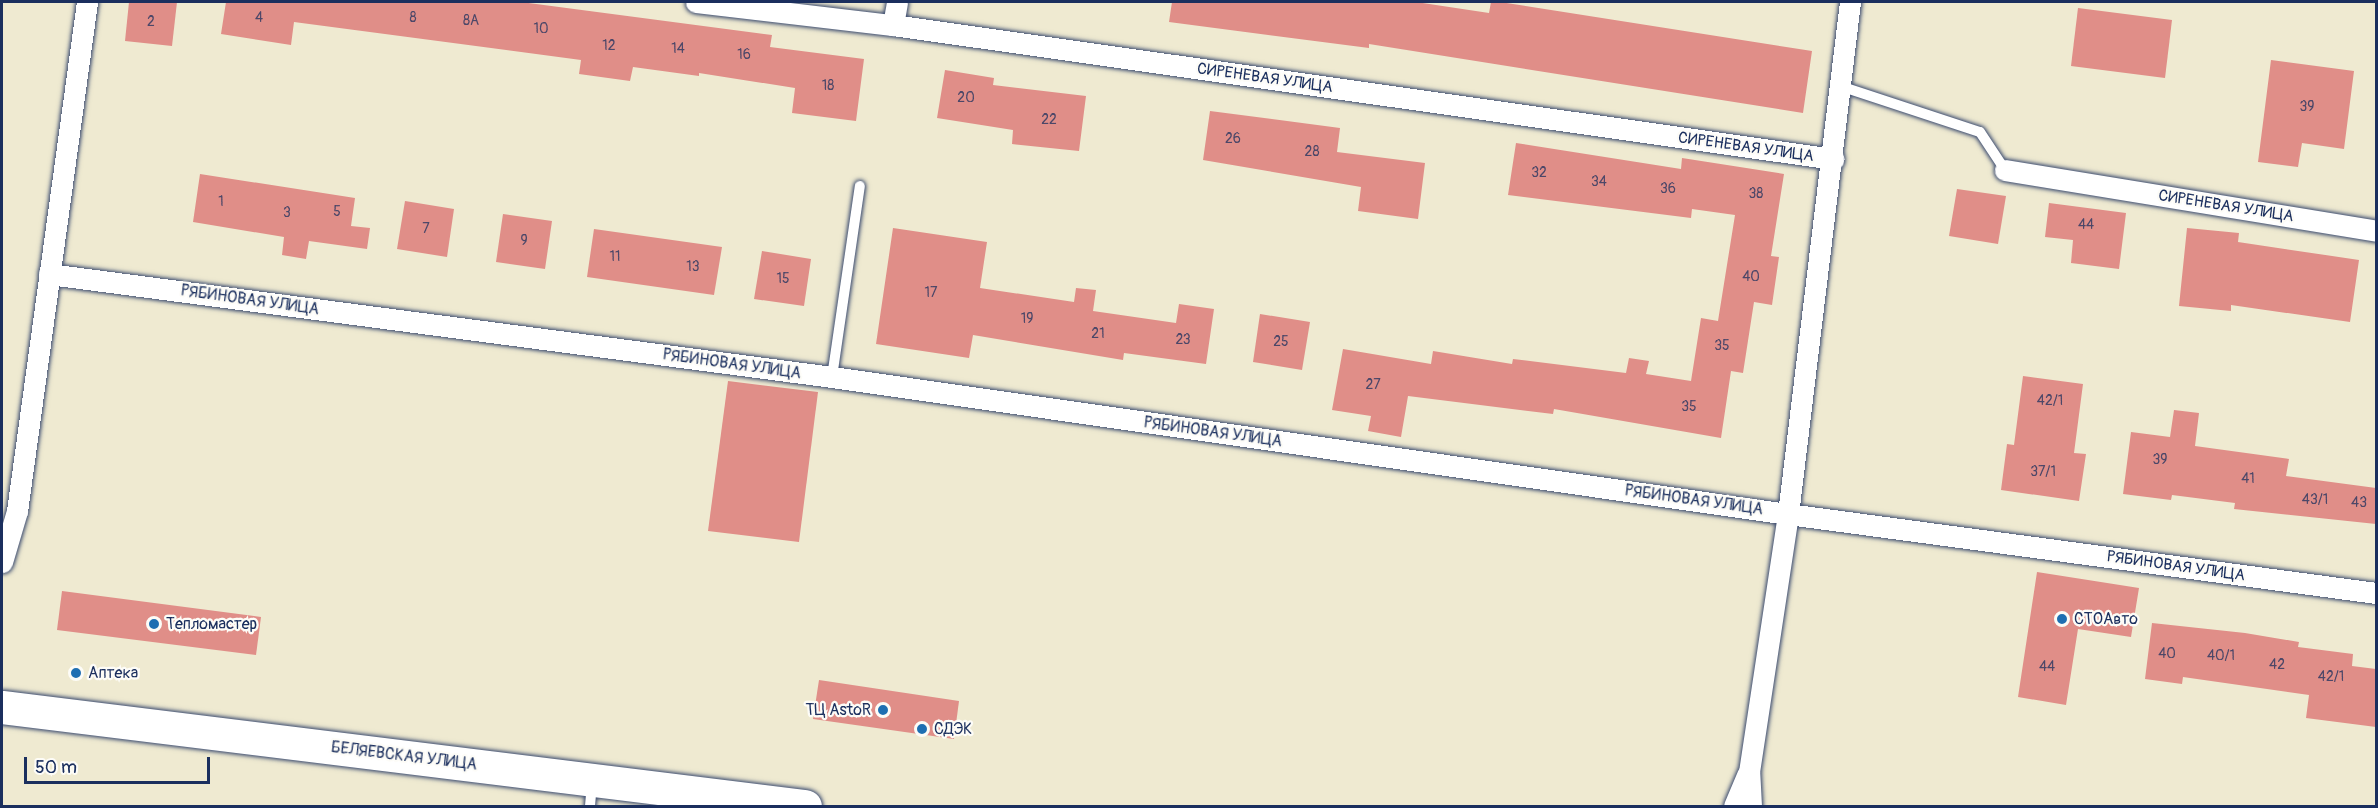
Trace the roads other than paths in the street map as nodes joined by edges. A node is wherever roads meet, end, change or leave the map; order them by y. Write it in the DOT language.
graph roads {
  1 [pos="87,2"];
  2 [pos="696,2"];
  3 [pos="897,2"];
  4 [pos="1850,2"];
  5 [pos="893,25"];
  6 [pos="1840,86"];
  7 [pos="1833,159"];
  8 [pos="2005,170"];
  9 [pos="860,186"];
  10 [pos="2376,231"];
  11 [pos="49,274"];
  12 [pos="832,377"];
  13 [pos="1788,514"];
  14 [pos="2,562"];
  15 [pos="2376,593"];
  16 [pos="2,707"];
  17 [pos="1749,772"];
  18 [pos="591,793"];
  19 [pos="806,807"];
  20 [pos="1734,807"];
  21 [pos="1751,807"];
  1 -- 11 [label="street"];
  2 -- 5 [label="street, СИРЕНЕВАЯ УЛИЦА"];
  3 -- 5 [label="street"];
  4 -- 6 [label="street"];
  5 -- 7 [label="street, СИРЕНЕВАЯ УЛИЦА"];
  6 -- 7 [label="street"];
  6 -- 8 [label="lane"];
  7 -- 13 [label="street"];
  8 -- 10 [label="street, СИРЕНЕВАЯ УЛИЦА"];
  9 -- 12 [label="lane"];
  11 -- 12 [label="street, РЯБИНОВАЯ УЛИЦА"];
  11 -- 14 [label="street"];
  12 -- 13 [label="street, РЯБИНОВАЯ УЛИЦА"];
  13 -- 15 [label="street, РЯБИНОВАЯ УЛИЦА"];
  13 -- 17 [label="street"];
  16 -- 18 [label="main road, БЕЛЯЕВСКАЯ УЛИЦА"];
  17 -- 20 [label="street"];
  17 -- 21 [label="street"];
  18 -- 19 [label="main road, БЕЛЯЕВСКАЯ УЛИЦА"];
}
